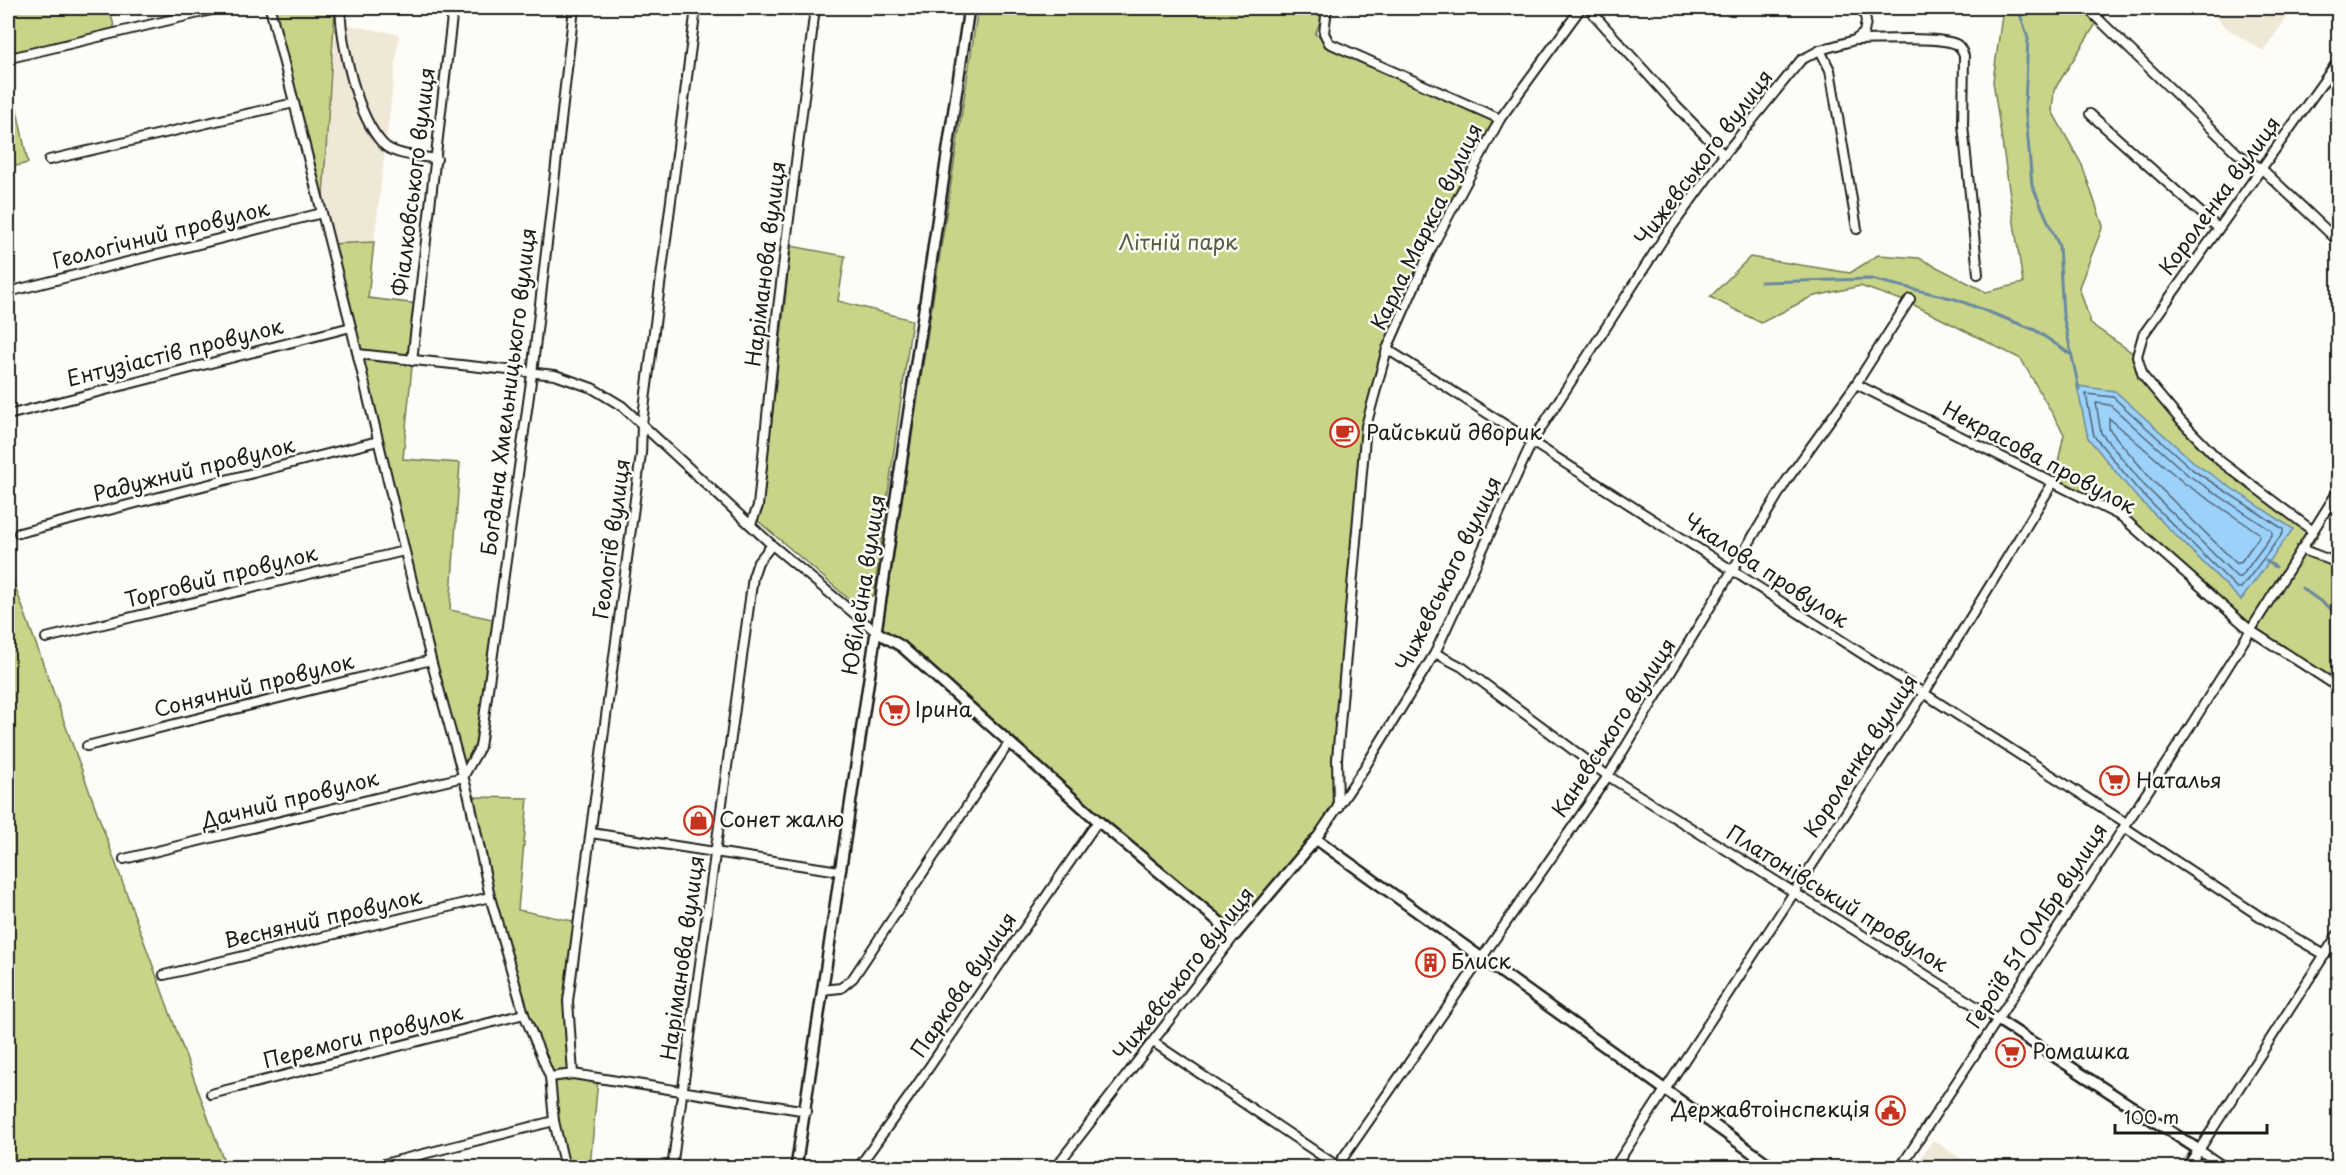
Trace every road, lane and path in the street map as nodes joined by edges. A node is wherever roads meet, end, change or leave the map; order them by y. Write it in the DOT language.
graph roads {
  1 [pos="220,8"];
  2 [pos="270,8"];
  3 [pos="340,8"];
  4 [pos="453,8"];
  5 [pos="574,8"];
  6 [pos="696,8"];
  7 [pos="815,8"];
  8 [pos="969,8"];
  9 [pos="1327,8"];
  10 [pos="1581,8"];
  11 [pos="1588,8"];
  12 [pos="1863,8"];
  13 [pos="2087,8"];
  14 [pos="1855,40"];
  15 [pos="1820,50"];
  16 [pos="10,58"];
  17 [pos="2338,61"];
  18 [pos="294,103"];
  19 [pos="2090,114"];
  20 [pos="1500,119"];
  21 [pos="1724,155"];
  22 [pos="437,159"];
  23 [pos="49,160"];
  24 [pos="2262,169"];
  25 [pos="322,213"];
  26 [pos="2218,228"];
  27 [pos="1857,229"];
  28 [pos="2338,241"];
  29 [pos="1978,274"];
  30 [pos="8,292"];
  31 [pos="1910,299"];
  32 [pos="351,327"];
  33 [pos="1387,349"];
  34 [pos="358,354"];
  35 [pos="412,361"];
  36 [pos="532,374"];
  37 [pos="1856,384"];
  38 [pos="8,415"];
  39 [pos="642,424"];
  40 [pos="378,441"];
  41 [pos="1533,442"];
  42 [pos="2054,481"];
  43 [pos="2338,491"];
  44 [pos="751,524"];
  45 [pos="2313,531"];
  46 [pos="19,533"];
  47 [pos="772,545"];
  48 [pos="2301,549"];
  49 [pos="404,551"];
  50 [pos="2338,563"];
  51 [pos="1734,572"];
  52 [pos="2250,630"];
  53 [pos="875,631"];
  54 [pos="46,638"];
  55 [pos="1435,653"];
  56 [pos="431,660"];
  57 [pos="2338,687"];
  58 [pos="1923,695"];
  59 [pos="1009,742"];
  60 [pos="87,746"];
  61 [pos="1608,776"];
  62 [pos="464,777"];
  63 [pos="1338,810"];
  64 [pos="1098,821"];
  65 [pos="2125,825"];
  66 [pos="591,833"];
  67 [pos="1316,839"];
  68 [pos="717,851"];
  69 [pos="124,859"];
  70 [pos="839,871"];
  71 [pos="1793,892"];
  72 [pos="490,897"];
  73 [pos="2338,934"];
  74 [pos="1235,935"];
  75 [pos="2327,952"];
  76 [pos="2338,954"];
  77 [pos="1481,956"];
  78 [pos="164,975"];
  79 [pos="822,990"];
  80 [pos="524,1014"];
  81 [pos="1998,1020"];
  82 [pos="1153,1042"];
  83 [pos="573,1074"];
  84 [pos="550,1077"];
  85 [pos="1667,1089"];
  86 [pos="682,1092"];
  87 [pos="211,1094"];
  88 [pos="807,1111"];
  89 [pos="554,1121"];
  90 [pos="2199,1150"];
  91 [pos="368,1167"];
  92 [pos="565,1167"];
  93 [pos="672,1167"];
  94 [pos="796,1167"];
  95 [pos="858,1167"];
  96 [pos="1055,1167"];
  97 [pos="1338,1167"];
  98 [pos="1614,1167"];
  99 [pos="1774,1167"];
  100 [pos="1900,1167"];
  101 [pos="2187,1167"];
  102 [pos="2226,1167"];
  1 -- 16 [label="street"];
  2 -- 18 [label="street"];
  3 -- 22 [label="street"];
  4 -- 22 [label="street, Фіалковського вулиця"];
  5 -- 36 [label="street, Богдана Хмельницького вулиця"];
  6 -- 39 [label="street, Геологів вулиця"];
  7 -- 44 [label="street, Наріманова вулиця"];
  8 -- 53 [label="street, Ювілейна вулиця"];
  9 -- 20 [label="street"];
  10 -- 20 [label="street, Карла Маркса вулиця"];
  11 -- 21 [label="street"];
  12 -- 14 [label="street"];
  13 -- 24 [label="street"];
  14 -- 15 [label="street, Чижевського вулиця"];
  14 -- 29 [label="street, Чижевського вулиця"];
  15 -- 21 [label="street, Чижевського вулиця"];
  15 -- 27 [label="street"];
  17 -- 24 [label="street, Короленка вулиця"];
  18 -- 23 [label="street"];
  18 -- 25 [label="street"];
  19 -- 26 [label="street"];
  20 -- 33 [label="street, Карла Маркса вулиця"];
  21 -- 41 [label="street, Чижевського вулиця"];
  22 -- 35 [label="street, Фіалковського вулиця"];
  24 -- 26 [label="street, Короленка вулиця"];
  24 -- 28 [label="street"];
  25 -- 30 [label="street, Геологічний провулок"];
  25 -- 32 [label="street"];
  26 -- 45 [label="street, Короленка вулиця"];
  31 -- 37 [label="street, Каневського вулиця"];
  32 -- 34 [label="street"];
  32 -- 38 [label="street, Ентузіастів провулок"];
  33 -- 41 [label="street, Чкалова провулок"];
  33 -- 63 [label="street, Карла Маркса вулиця"];
  34 -- 35 [label="street"];
  34 -- 40 [label="street"];
  35 -- 36 [label="street"];
  36 -- 39 [label="street"];
  36 -- 62 [label="street, Богдана Хмельницького вулиця"];
  37 -- 42 [label="street, Некрасова провулок"];
  37 -- 51 [label="street, Каневського вулиця"];
  39 -- 44 [label="street"];
  39 -- 66 [label="street, Геологів вулиця"];
  40 -- 46 [label="street, Радужний провулок"];
  40 -- 49 [label="street"];
  41 -- 51 [label="street, Чкалова провулок"];
  41 -- 55 [label="street, Чижевського вулиця"];
  42 -- 52 [label="street, Некрасова провулок"];
  42 -- 58 [label="street, Короленка вулиця"];
  43 -- 45 [label="street, Героїв 51 ОМБр вулиця"];
  44 -- 47 [label="street"];
  45 -- 48 [label="street, Героїв 51 ОМБр вулиця"];
  47 -- 53 [label="street"];
  47 -- 68 [label="street, Наріманова вулиця"];
  48 -- 50 [label="street"];
  48 -- 52 [label="street, Героїв 51 ОМБр вулиця"];
  49 -- 54 [label="street, Торговий провулок"];
  49 -- 56 [label="street"];
  51 -- 58 [label="street, Чкалова провулок"];
  51 -- 61 [label="street, Каневського вулиця"];
  52 -- 57 [label="street, Некрасова провулок"];
  52 -- 65 [label="street, Героїв 51 ОМБр вулиця"];
  53 -- 59 [label="street"];
  53 -- 70 [label="street, Ювілейна вулиця"];
  55 -- 61 [label="street, Платонівський провулок"];
  55 -- 63 [label="street, Чижевського вулиця"];
  56 -- 60 [label="street, Сонячний провулок"];
  56 -- 62 [label="street"];
  58 -- 65 [label="street, Чкалова провулок"];
  58 -- 71 [label="street, Короленка вулиця"];
  59 -- 64 [label="street"];
  59 -- 79 [label="street"];
  61 -- 71 [label="street, Платонівський провулок"];
  61 -- 77 [label="street, Каневського вулиця"];
  62 -- 69 [label="street, Дачний провулок"];
  62 -- 72 [label="street"];
  63 -- 67 [label="street, Чижевського вулиця"];
  64 -- 74 [label="street"];
  64 -- 95 [label="street, Паркова вулиця"];
  65 -- 75 [label="street, Чкалова провулок"];
  65 -- 81 [label="street, Героїв 51 ОМБр вулиця"];
  66 -- 68 [label="street"];
  66 -- 83 [label="street, Геологів вулиця"];
  67 -- 74 [label="street, Чижевського вулиця"];
  67 -- 77 [label="street"];
  68 -- 70 [label="street"];
  68 -- 86 [label="street, Наріманова вулиця"];
  70 -- 79 [label="street, Ювілейна вулиця"];
  71 -- 81 [label="street, Платонівський провулок"];
  71 -- 85 [label="street, Короленка вулиця"];
  72 -- 78 [label="street, Весняний провулок"];
  72 -- 80 [label="street"];
  73 -- 75 [label="street"];
  74 -- 82 [label="street, Чижевського вулиця"];
  75 -- 76 [label="street, Чкалова провулок"];
  75 -- 90 [label="street"];
  77 -- 85 [label="street"];
  77 -- 97 [label="street, Каневського вулиця"];
  79 -- 88 [label="street, Ювілейна вулиця"];
  80 -- 84 [label="street"];
  80 -- 87 [label="street, Перемоги провулок"];
  81 -- 90 [label="street, Платонівський провулок"];
  81 -- 100 [label="street, Героїв 51 ОМБр вулиця"];
  82 -- 96 [label="street, Чижевського вулиця"];
  82 -- 97 [label="street"];
  83 -- 84 [label="street"];
  83 -- 86 [label="street"];
  84 -- 89 [label="street"];
  85 -- 98 [label="street, Короленка вулиця"];
  85 -- 99 [label="street"];
  86 -- 88 [label="street"];
  86 -- 93 [label="street, Наріманова вулиця"];
  88 -- 94 [label="street, Ювілейна вулиця"];
  89 -- 91 [label="street"];
  89 -- 92 [label="street"];
  90 -- 101 [label="street"];
  90 -- 102 [label="street, Платонівський провулок"];
}
